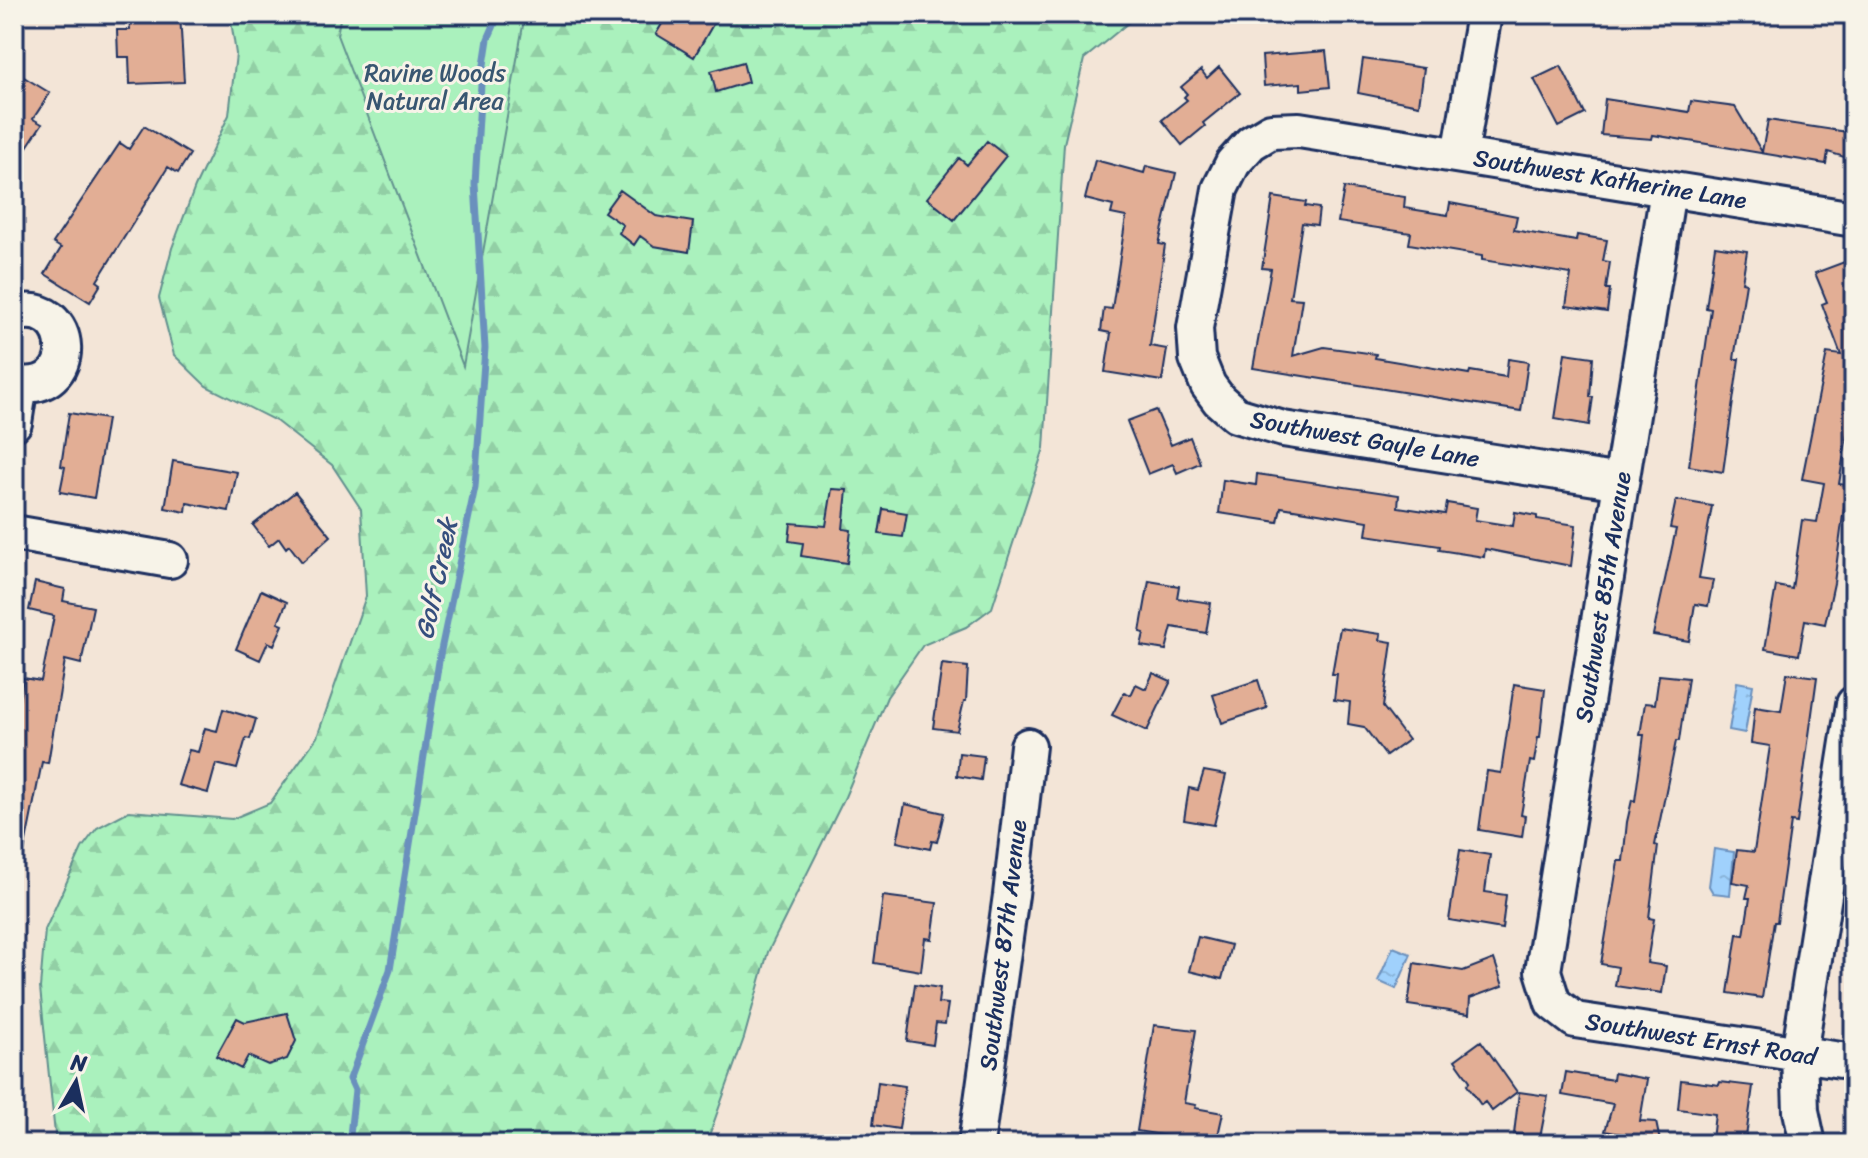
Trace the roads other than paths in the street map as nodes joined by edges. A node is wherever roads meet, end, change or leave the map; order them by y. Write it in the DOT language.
graph roads {
  1 [pos="1484,14"];
  2 [pos="1460,155"];
  3 [pos="1668,190"];
  4 [pos="1854,219"];
  5 [pos="14,314"];
  6 [pos="17,384"];
  7 [pos="14,423"];
  8 [pos="1621,482"];
  9 [pos="14,533"];
  10 [pos="170,560"];
  11 [pos="1854,704"];
  12 [pos="1028,746"];
  13 [pos="1553,1003"];
  14 [pos="1799,1054"];
  15 [pos="1854,1062"];
  16 [pos="976,1144"];
  17 [pos="1808,1144"];
  1 -- 2 [label="street, Southwest Katherine Lane"];
  2 -- 3 [label="street, Southwest Katherine Lane"];
  2 -- 8 [label="street, Southwest Gayle Lane"];
  3 -- 4 [label="street, Southwest Katherine Lane"];
  3 -- 8 [label="street, Southwest 85th Avenue"];
  5 -- 6 [label="street"];
  6 -- 7 [label="street"];
  8 -- 13 [label="street, Southwest 85th Avenue"];
  9 -- 10 [label="street"];
  11 -- 14 [label="street"];
  12 -- 16 [label="street, Southwest 87th Avenue"];
  13 -- 14 [label="street, Southwest Ernst Road"];
  14 -- 15 [label="street, Southwest Ernst Road"];
  14 -- 17 [label="street"];
}
